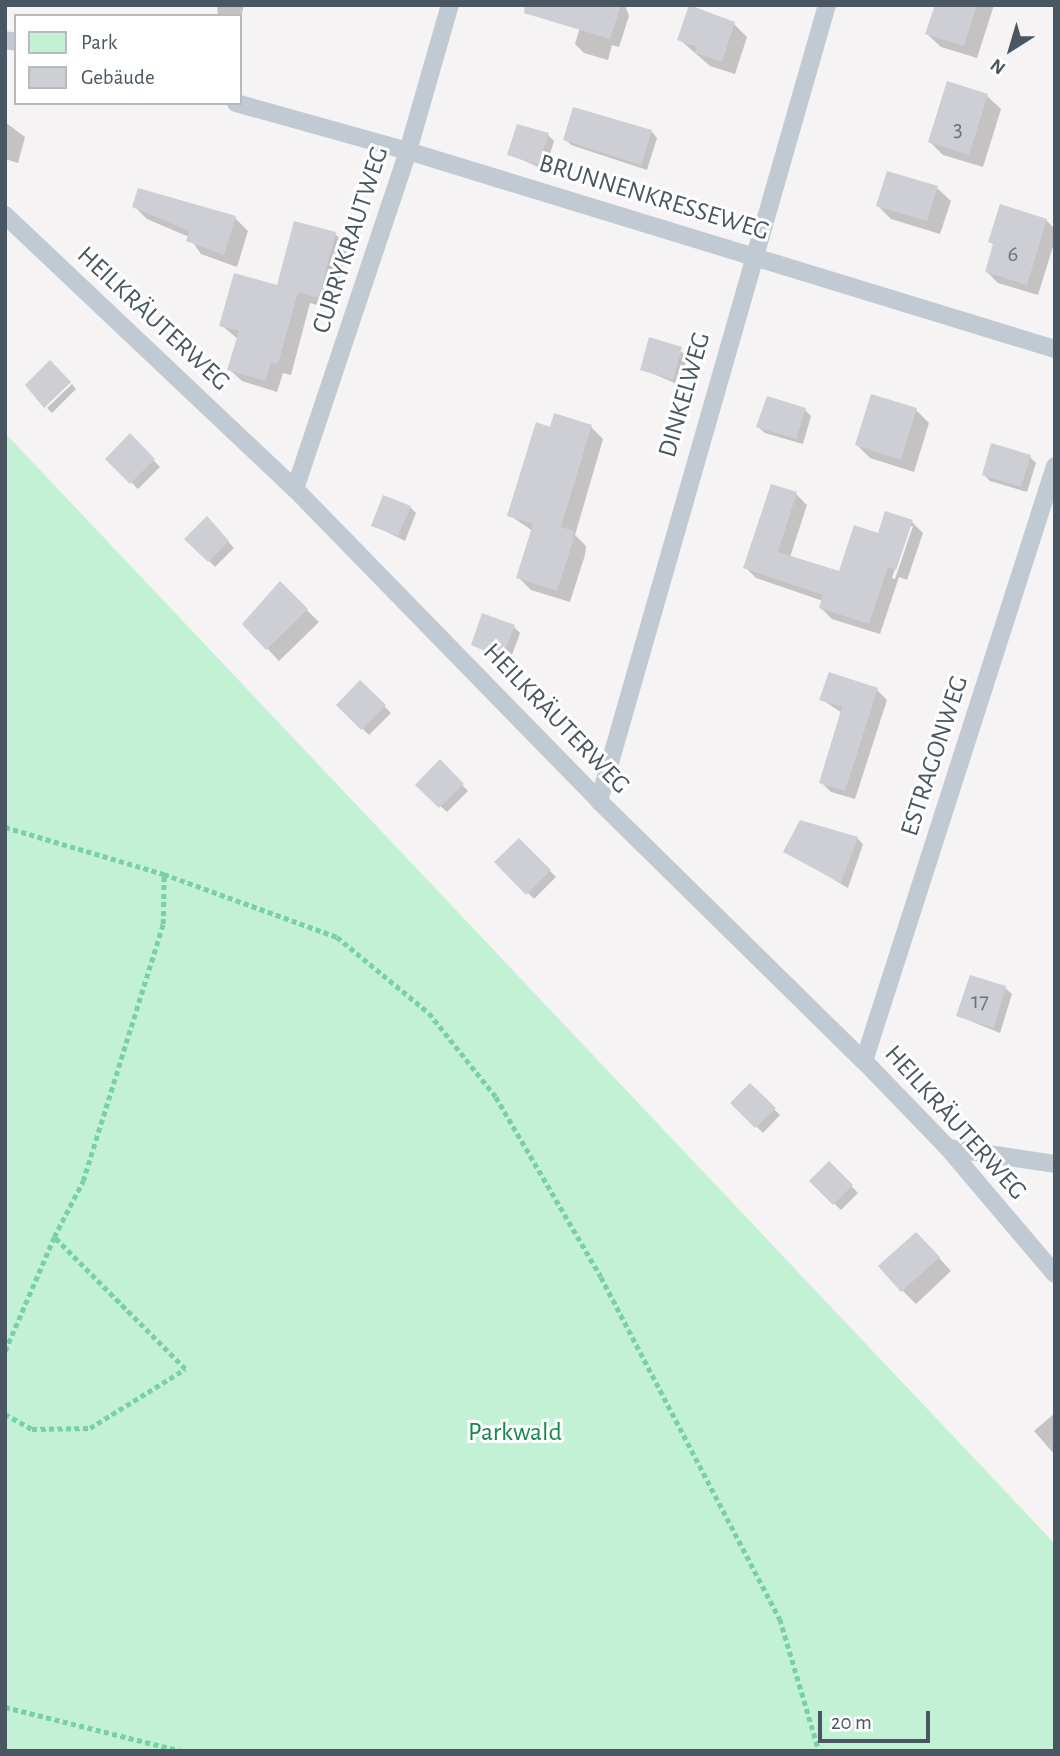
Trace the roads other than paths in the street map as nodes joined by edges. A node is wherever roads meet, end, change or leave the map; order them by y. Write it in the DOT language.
graph roads {
  1 [pos="450,5"];
  2 [pos="827,5"];
  3 [pos="242,105"];
  4 [pos="408,151"];
  5 [pos="5,215"];
  6 [pos="752,256"];
  7 [pos="1055,349"];
  8 [pos="1055,466"];
  9 [pos="295,489"];
  10 [pos="599,801"];
  11 [pos="864,1061"];
  12 [pos="948,1148"];
  13 [pos="1055,1164"];
  14 [pos="1055,1274"];
  1 -- 4 [label="lane, CURRYKRAUTWEG"];
  2 -- 6 [label="lane, DINKELWEG"];
  3 -- 4 [label="lane, BRUNNENKRESSEWEG"];
  4 -- 6 [label="lane, BRUNNENKRESSEWEG"];
  4 -- 9 [label="lane, CURRYKRAUTWEG"];
  5 -- 9 [label="lane, HEILKRÄUTERWEG"];
  6 -- 7 [label="lane, BRUNNENKRESSEWEG"];
  6 -- 10 [label="lane, DINKELWEG"];
  8 -- 11 [label="lane, ESTRAGONWEG"];
  9 -- 10 [label="lane, HEILKRÄUTERWEG"];
  10 -- 11 [label="lane, HEILKRÄUTERWEG"];
  11 -- 12 [label="lane, HEILKRÄUTERWEG"];
  12 -- 13 [label="lane"];
  12 -- 14 [label="lane, HEILKRÄUTERWEG"];
}
